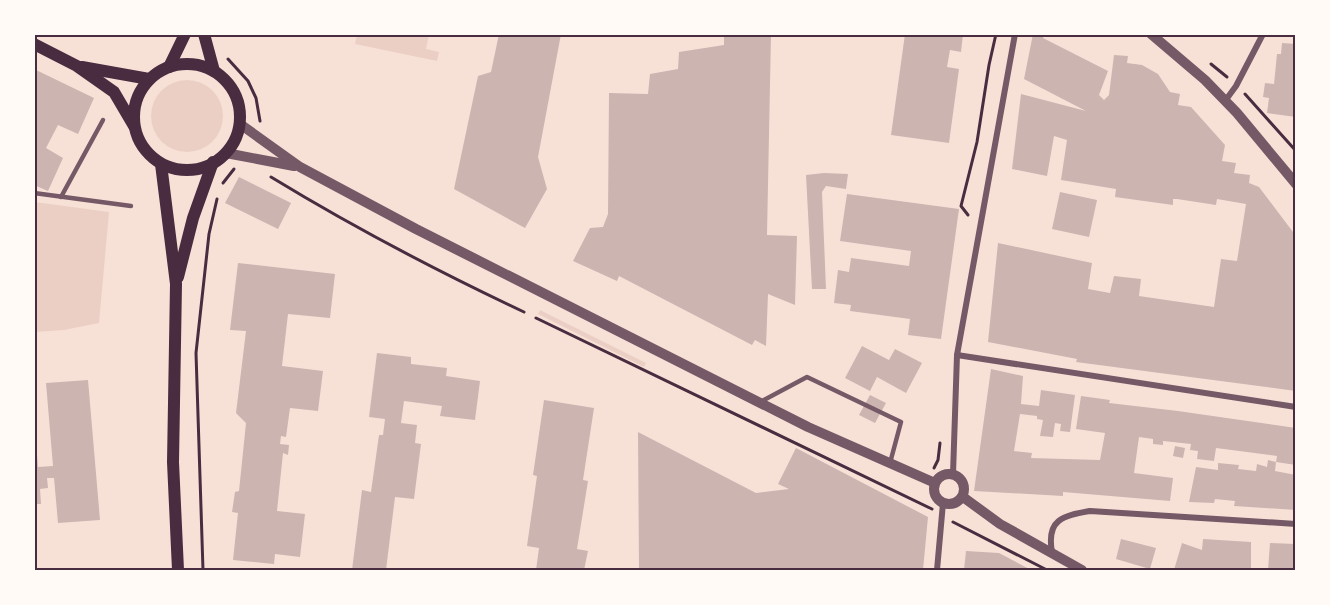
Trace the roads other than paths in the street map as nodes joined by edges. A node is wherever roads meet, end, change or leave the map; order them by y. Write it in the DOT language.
graph roads {
  1 [pos="185,34"];
  2 [pos="204,34"];
  3 [pos="1015,34"];
  4 [pos="1150,34"];
  5 [pos="1263,34"];
  6 [pos="34,44"];
  7 [pos="77,66"];
  8 [pos="169,67"];
  9 [pos="214,71"];
  10 [pos="149,79"];
  11 [pos="1225,101"];
  12 [pos="103,120"];
  13 [pos="240,124"];
  14 [pos="134,127"];
  15 [pos="226,153"];
  16 [pos="213,162"];
  17 [pos="161,164"];
  18 [pos="300,167"];
  19 [pos="1296,184"];
  20 [pos="34,193"];
  21 [pos="61,196"];
  22 [pos="131,206"];
  23 [pos="176,284"];
  24 [pos="957,355"];
  25 [pos="759,402"];
  26 [pos="1296,407"];
  27 [pos="890,463"];
  28 [pos="953,474"];
  29 [pos="935,483"];
  30 [pos="963,497"];
  31 [pos="943,503"];
  32 [pos="1296,524"];
  33 [pos="1052,552"];
  34 [pos="178,570"];
  35 [pos="937,570"];
  36 [pos="1083,570"];
  1 -- 8 [label="main road"];
  2 -- 9 [label="main road"];
  3 -- 24 [label="street"];
  4 -- 11 [label="street"];
  5 -- 11 [label="street"];
  6 -- 7 [label="main road"];
  7 -- 10 [label="main road"];
  7 -- 14 [label="main road"];
  8 -- 9 [label="main road"];
  8 -- 10 [label="main road"];
  9 -- 13 [label="main road"];
  10 -- 14 [label="main road"];
  11 -- 19 [label="street"];
  12 -- 21 [label="lane"];
  13 -- 15 [label="main road"];
  13 -- 18 [label="street"];
  14 -- 17 [label="main road"];
  15 -- 16 [label="main road"];
  15 -- 18 [label="street"];
  16 -- 17 [label="main road"];
  16 -- 23 [label="main road"];
  17 -- 23 [label="main road"];
  18 -- 25 [label="street"];
  20 -- 21 [label="lane"];
  21 -- 22 [label="lane"];
  23 -- 34 [label="main road"];
  24 -- 26 [label="street"];
  24 -- 28 [label="street"];
  25 -- 27 [label="street"];
  25 -- 27 [label="lane"];
  27 -- 29 [label="street"];
  28 -- 29 [label="street"];
  28 -- 30 [label="street"];
  29 -- 31 [label="street"];
  30 -- 31 [label="street"];
  30 -- 33 [label="street"];
  31 -- 35 [label="street"];
  32 -- 33 [label="street"];
  33 -- 36 [label="street"];
}
